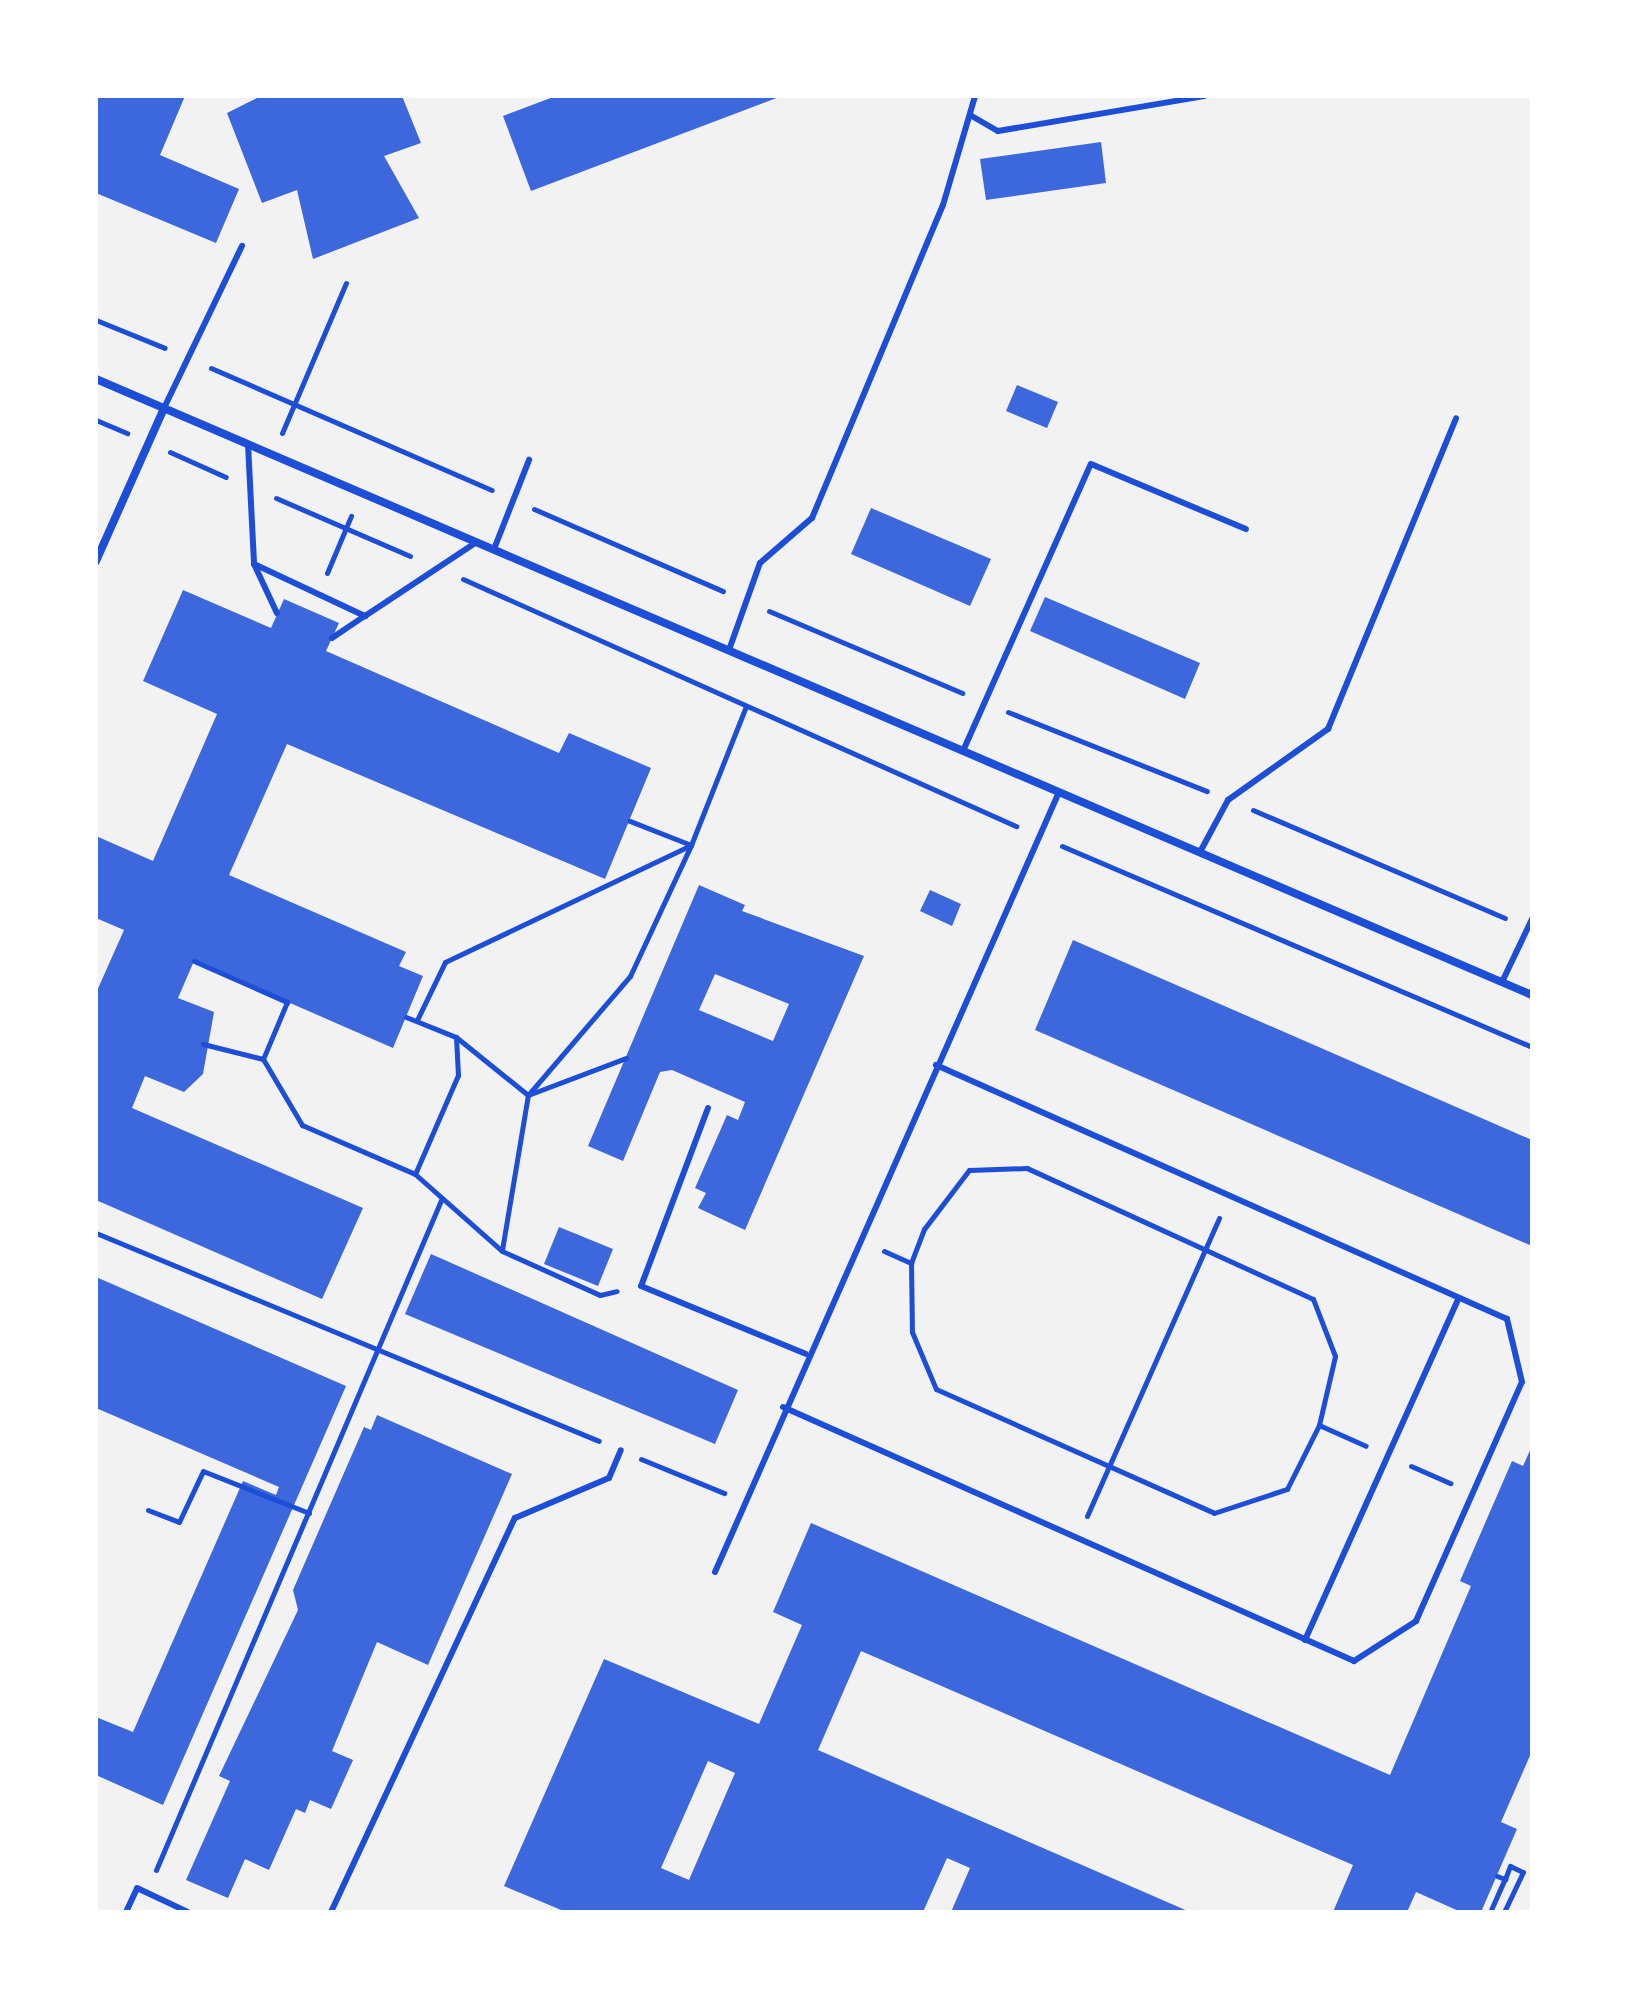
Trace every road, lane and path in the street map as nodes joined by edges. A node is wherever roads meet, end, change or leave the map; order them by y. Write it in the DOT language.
graph roads {
  1 [pos="975,96"];
  2 [pos="1204,96"];
  3 [pos="970,115"];
  4 [pos="242,246"];
  5 [pos="346,283"];
  6 [pos="96,320"];
  7 [pos="191,358"];
  8 [pos="96,379"];
  9 [pos="294,405"];
  10 [pos="164,408"];
  11 [pos="1456,418"];
  12 [pos="96,420"];
  13 [pos="149,443"];
  14 [pos="248,444"];
  15 [pos="529,460"];
  16 [pos="251,487"];
  17 [pos="361,493"];
  18 [pos="515,500"];
  19 [pos="345,528"];
  20 [pos="1246,529"];
  21 [pos="477,542"];
  22 [pos="494,549"];
  23 [pos="96,561"];
  24 [pos="254,564"];
  25 [pos="437,567"];
  26 [pos="318,594"];
  27 [pos="745,601"];
  28 [pos="277,613"];
  29 [pos="365,616"];
  30 [pos="332,638"];
  31 [pos="729,650"];
  32 [pos="985,703"];
  33 [pos="746,706"];
  34 [pos="963,751"];
  35 [pos="1059,792"];
  36 [pos="1228,800"];
  37 [pos="630,821"];
  38 [pos="1039,836"];
  39 [pos="691,845"];
  40 [pos="1200,852"];
  41 [pos="1532,919"];
  42 [pos="1528,928"];
  43 [pos="194,961"];
  44 [pos="1502,982"];
  45 [pos="1532,995"];
  46 [pos="406,1017"];
  47 [pos="417,1020"];
  48 [pos="456,1037"];
  49 [pos="203,1044"];
  50 [pos="1532,1047"];
  51 [pos="626,1058"];
  52 [pos="263,1059"];
  53 [pos="936,1065"];
  54 [pos="528,1095"];
  55 [pos="708,1108"];
  56 [pos="415,1174"];
  57 [pos="1230,1196"];
  58 [pos="442,1198"];
  59 [pos="96,1233"];
  60 [pos="858,1240"];
  61 [pos="1207,1245"];
  62 [pos="502,1251"];
  63 [pos="911,1263"];
  64 [pos="641,1286"];
  65 [pos="1459,1298"];
  66 [pos="380,1350"];
  67 [pos="806,1354"];
  68 [pos="783,1407"];
  69 [pos="1319,1425"];
  70 [pos="1359,1443"];
  71 [pos="621,1450"];
  72 [pos="1413,1467"];
  73 [pos="1107,1469"];
  74 [pos="1436,1477"];
  75 [pos="744,1501"];
  76 [pos="148,1510"];
  77 [pos="309,1513"];
  78 [pos="1077,1538"];
  79 [pos="715,1572"];
  80 [pos="1305,1640"];
  81 [pos="1497,1876"];
  82 [pos="1505,1879"];
  83 [pos="146,1893"];
  84 [pos="126,1912"];
  85 [pos="188,1912"];
  86 [pos="331,1912"];
  87 [pos="1490,1912"];
  88 [pos="1504,1912"];
  1 -- 3 [label="lane"];
  2 -- 3 [label="lane"];
  3 -- 27 [label="lane"];
  4 -- 7 [label="lane"];
  5 -- 9 [label="path"];
  6 -- 7 [label="path"];
  7 -- 9 [label="path"];
  7 -- 10 [label="lane"];
  8 -- 10 [label="street"];
  9 -- 18 [label="path"];
  10 -- 13 [label="street"];
  10 -- 14 [label="street"];
  11 -- 36 [label="lane"];
  12 -- 13 [label="path"];
  13 -- 16 [label="path"];
  13 -- 23 [label="street"];
  14 -- 16 [label="lane"];
  14 -- 17 [label="street"];
  15 -- 18 [label="lane"];
  16 -- 19 [label="path"];
  16 -- 24 [label="lane"];
  17 -- 19 [label="path"];
  17 -- 21 [label="street"];
  18 -- 22 [label="lane"];
  18 -- 27 [label="path"];
  19 -- 25 [label="path"];
  19 -- 26 [label="path"];
  20 -- 32 [label="lane"];
  21 -- 22 [label="street"];
  21 -- 25 [label="lane"];
  22 -- 31 [label="street"];
  24 -- 26 [label="lane"];
  24 -- 28 [label="lane"];
  25 -- 29 [label="lane"];
  25 -- 33 [label="path"];
  26 -- 29 [label="lane"];
  27 -- 31 [label="lane"];
  27 -- 32 [label="path"];
  29 -- 30 [label="lane"];
  31 -- 34 [label="street"];
  32 -- 34 [label="lane"];
  32 -- 36 [label="path"];
  33 -- 38 [label="path"];
  33 -- 39 [label="path"];
  34 -- 35 [label="street"];
  35 -- 38 [label="lane"];
  35 -- 40 [label="street"];
  36 -- 40 [label="lane"];
  36 -- 42 [label="path"];
  37 -- 39 [label="path"];
  38 -- 50 [label="path"];
  38 -- 53 [label="lane"];
  39 -- 47 [label="path"];
  39 -- 54 [label="path"];
  40 -- 44 [label="street"];
  41 -- 42 [label="lane"];
  42 -- 44 [label="lane"];
  43 -- 52 [label="path"];
  44 -- 45 [label="street"];
  46 -- 47 [label="path"];
  47 -- 48 [label="path"];
  48 -- 54 [label="path"];
  48 -- 56 [label="path"];
  49 -- 52 [label="path"];
  51 -- 54 [label="path"];
  52 -- 56 [label="path"];
  53 -- 57 [label="lane"];
  53 -- 60 [label="lane"];
  54 -- 62 [label="path"];
  55 -- 64 [label="lane"];
  56 -- 58 [label="path"];
  57 -- 61 [label="path"];
  57 -- 65 [label="lane"];
  58 -- 62 [label="path"];
  58 -- 66 [label="path"];
  59 -- 66 [label="path"];
  60 -- 63 [label="path"];
  60 -- 67 [label="lane"];
  61 -- 63 [label="path"];
  61 -- 69 [label="path"];
  61 -- 73 [label="path"];
  62 -- 64 [label="path"];
  63 -- 73 [label="path"];
  64 -- 67 [label="lane"];
  65 -- 80 [label="lane"];
  65 -- 80 [label="lane"];
  66 -- 71 [label="path"];
  66 -- 77 [label="path"];
  67 -- 68 [label="lane"];
  68 -- 75 [label="lane"];
  68 -- 78 [label="lane"];
  69 -- 70 [label="path"];
  69 -- 73 [label="path"];
  71 -- 75 [label="path"];
  71 -- 86 [label="lane"];
  72 -- 74 [label="path"];
  73 -- 78 [label="path"];
  75 -- 79 [label="lane"];
  76 -- 77 [label="path"];
  77 -- 83 [label="path"];
  78 -- 80 [label="lane"];
  81 -- 82 [label="path"];
  82 -- 87 [label="path"];
  82 -- 88 [label="path"];
  83 -- 84 [label="lane"];
  83 -- 85 [label="lane"];
}
